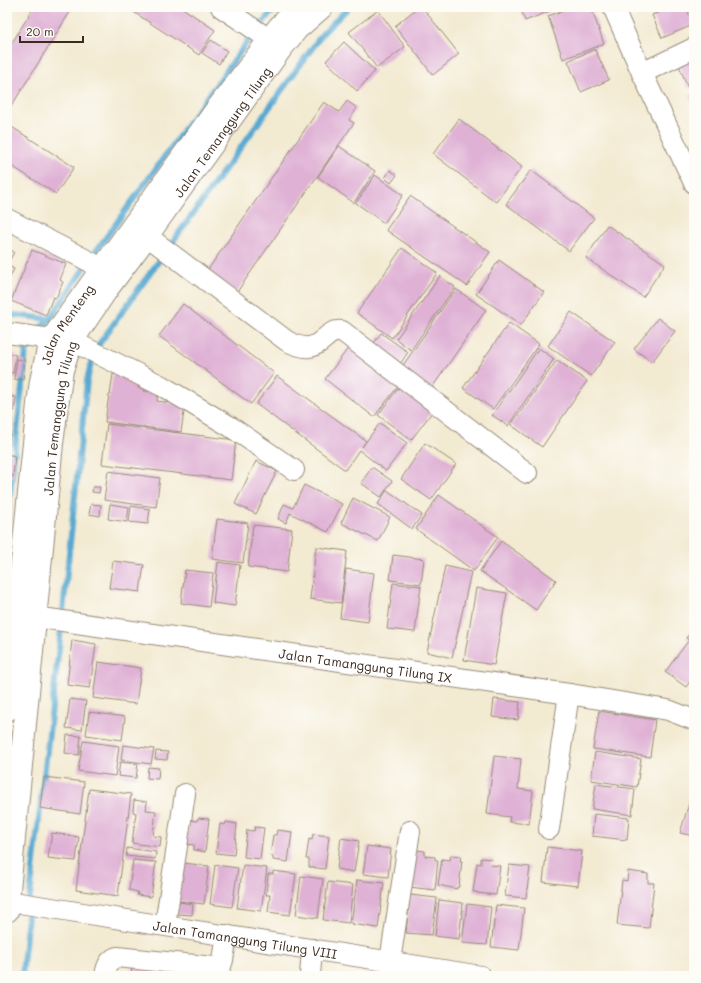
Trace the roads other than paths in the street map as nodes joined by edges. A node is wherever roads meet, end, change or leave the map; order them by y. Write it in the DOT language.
graph roads {
  1 [pos="221,7"];
  2 [pos="297,7"];
  3 [pos="322,7"];
  4 [pos="613,7"];
  5 [pos="269,39"];
  6 [pos="694,48"];
  7 [pos="642,73"];
  8 [pos="694,183"];
  9 [pos="7,219"];
  10 [pos="147,236"];
  11 [pos="102,268"];
  12 [pos="7,333"];
  13 [pos="62,340"];
  14 [pos="294,470"];
  15 [pos="527,473"];
  16 [pos="19,615"];
  17 [pos="569,694"];
  18 [pos="7,710"];
  19 [pos="694,720"];
  20 [pos="185,794"];
  21 [pos="549,829"];
  22 [pos="410,831"];
  23 [pos="7,905"];
  24 [pos="165,926"];
  25 [pos="227,935"];
  26 [pos="312,949"];
  27 [pos="390,961"];
  28 [pos="105,976"];
  29 [pos="310,976"];
  30 [pos="481,976"];
  1 -- 5 [label="street"];
  2 -- 5 [label="street, Jalan Menteng"];
  3 -- 10 [label="street, Jalan Temanggung Tilung"];
  4 -- 7 [label="street"];
  5 -- 11 [label="street, Jalan Menteng"];
  6 -- 7 [label="street"];
  7 -- 8 [label="street"];
  9 -- 11 [label="street"];
  10 -- 13 [label="street, Jalan Temanggung Tilung"];
  10 -- 15 [label="street"];
  11 -- 13 [label="street, Jalan Menteng"];
  12 -- 13 [label="street"];
  13 -- 14 [label="street"];
  13 -- 16 [label="street, Jalan Temanggung Tilung"];
  16 -- 17 [label="street, Jalan Tamanggung Tilung IX"];
  16 -- 18 [label="street"];
  16 -- 23 [label="street, Jalan Temanggung Tilung"];
  17 -- 19 [label="street, Jalan Tamanggung Tilung IX"];
  17 -- 21 [label="street"];
  20 -- 24 [label="street"];
  22 -- 27 [label="street"];
  23 -- 24 [label="street, Jalan Tamanggung Tilung VIII"];
  24 -- 25 [label="street, Jalan Tamanggung Tilung VIII"];
  25 -- 26 [label="street, Jalan Tamanggung Tilung VIII"];
  25 -- 28 [label="street"];
  26 -- 27 [label="street, Jalan Tamanggung Tilung VIII"];
  26 -- 29 [label="street"];
  27 -- 30 [label="street, Jalan Tamanggung Tilung VIII"];
}
